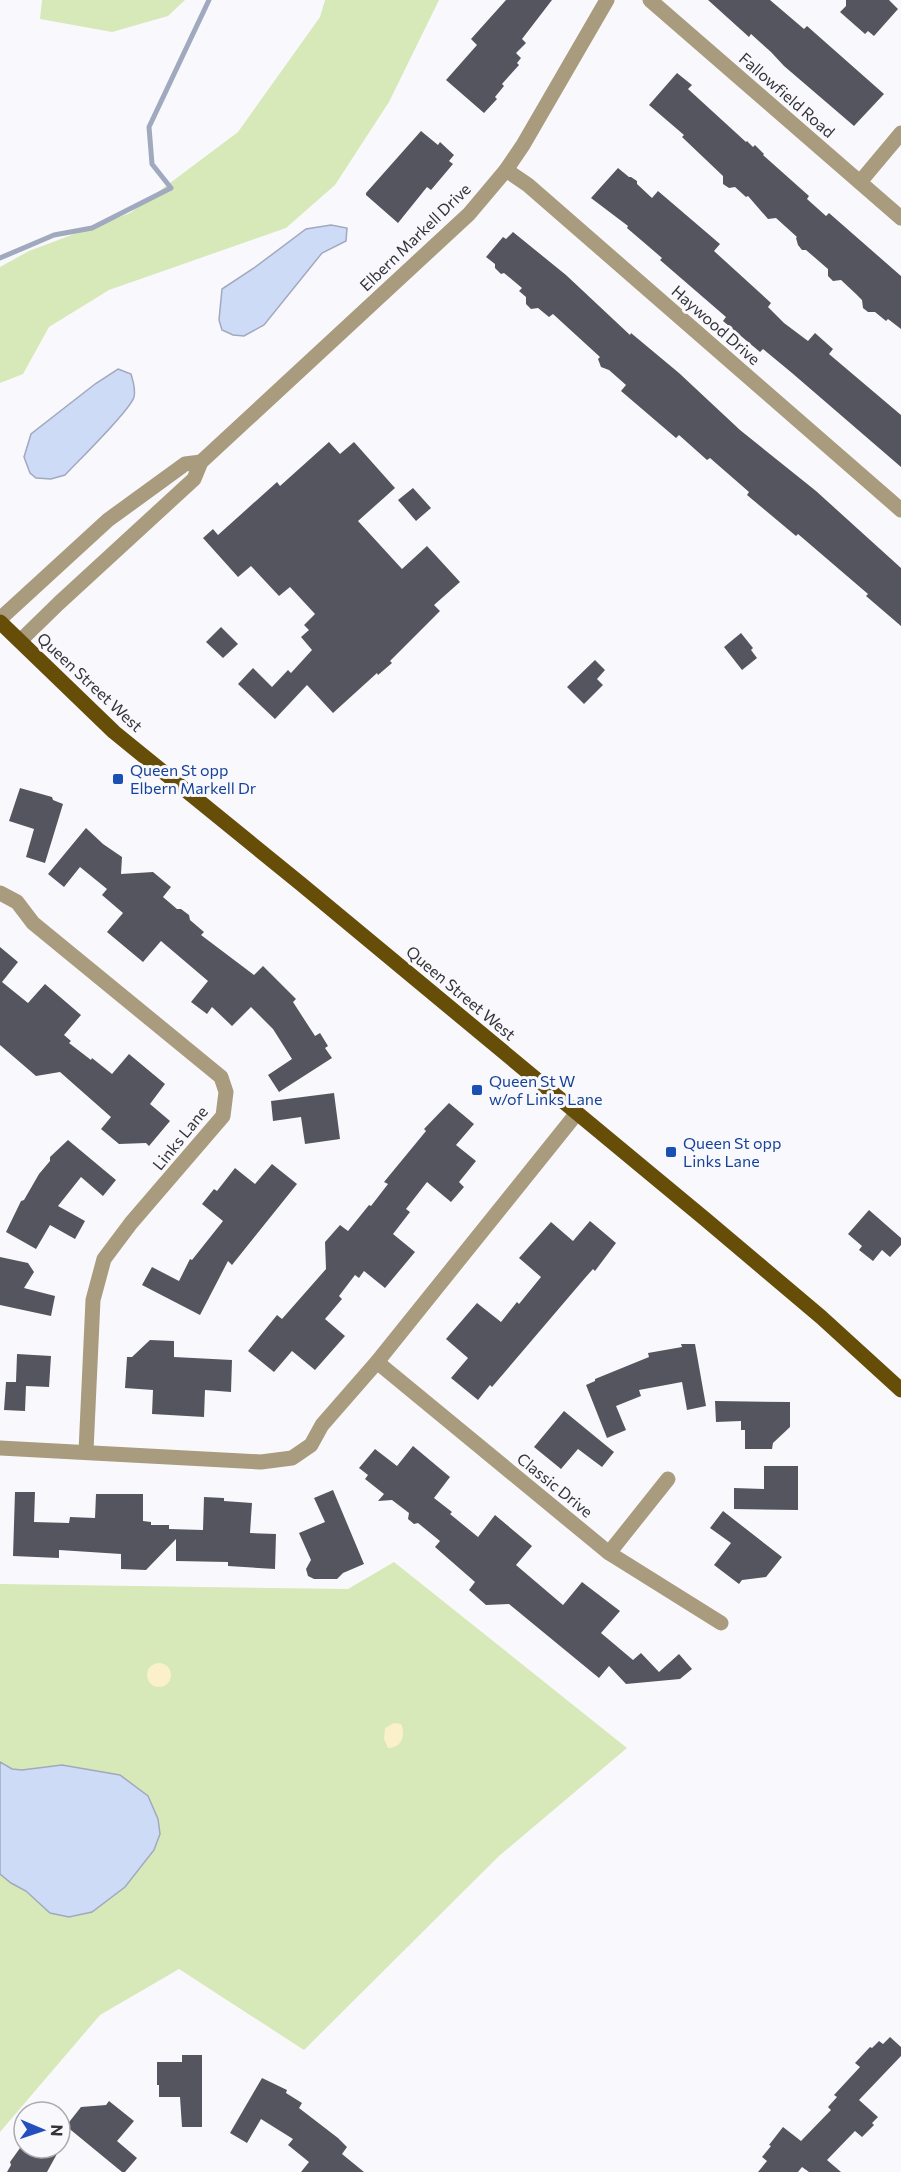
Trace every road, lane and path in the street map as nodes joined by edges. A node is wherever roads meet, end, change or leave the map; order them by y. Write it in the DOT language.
graph roads {
  1 [pos="607,0"];
  2 [pos="650,0"];
  3 [pos="901,133"];
  4 [pos="506,170"];
  5 [pos="860,182"];
  6 [pos="901,218"];
  7 [pos="201,462"];
  8 [pos="901,510"];
  9 [pos="0,621"];
  10 [pos="20,641"];
  11 [pos="0,893"];
  12 [pos="577,1113"];
  13 [pos="377,1362"];
  14 [pos="901,1390"];
  15 [pos="0,1448"];
  16 [pos="86,1451"];
  17 [pos="668,1479"];
  18 [pos="609,1552"];
  19 [pos="721,1623"];
  1 -- 4 [label="street, Elbern Markell Drive"];
  2 -- 5 [label="street, Fallowfield Road"];
  3 -- 5 [label="street"];
  4 -- 7 [label="street, Elbern Markell Drive"];
  4 -- 8 [label="street, Haywood Drive"];
  5 -- 6 [label="street, Fallowfield Road"];
  7 -- 9 [label="street, Elbern Markell Drive"];
  7 -- 10 [label="street, Elbern Markell Drive"];
  9 -- 10 [label="main road, Queen Street West"];
  10 -- 12 [label="main road, Queen Street West"];
  11 -- 16 [label="street, Links Lane"];
  12 -- 13 [label="street"];
  12 -- 14 [label="main road, Queen Street West"];
  13 -- 16 [label="street"];
  13 -- 18 [label="street, Classic Drive"];
  15 -- 16 [label="street"];
  17 -- 18 [label="street"];
  18 -- 19 [label="street, Classic Drive"];
}
